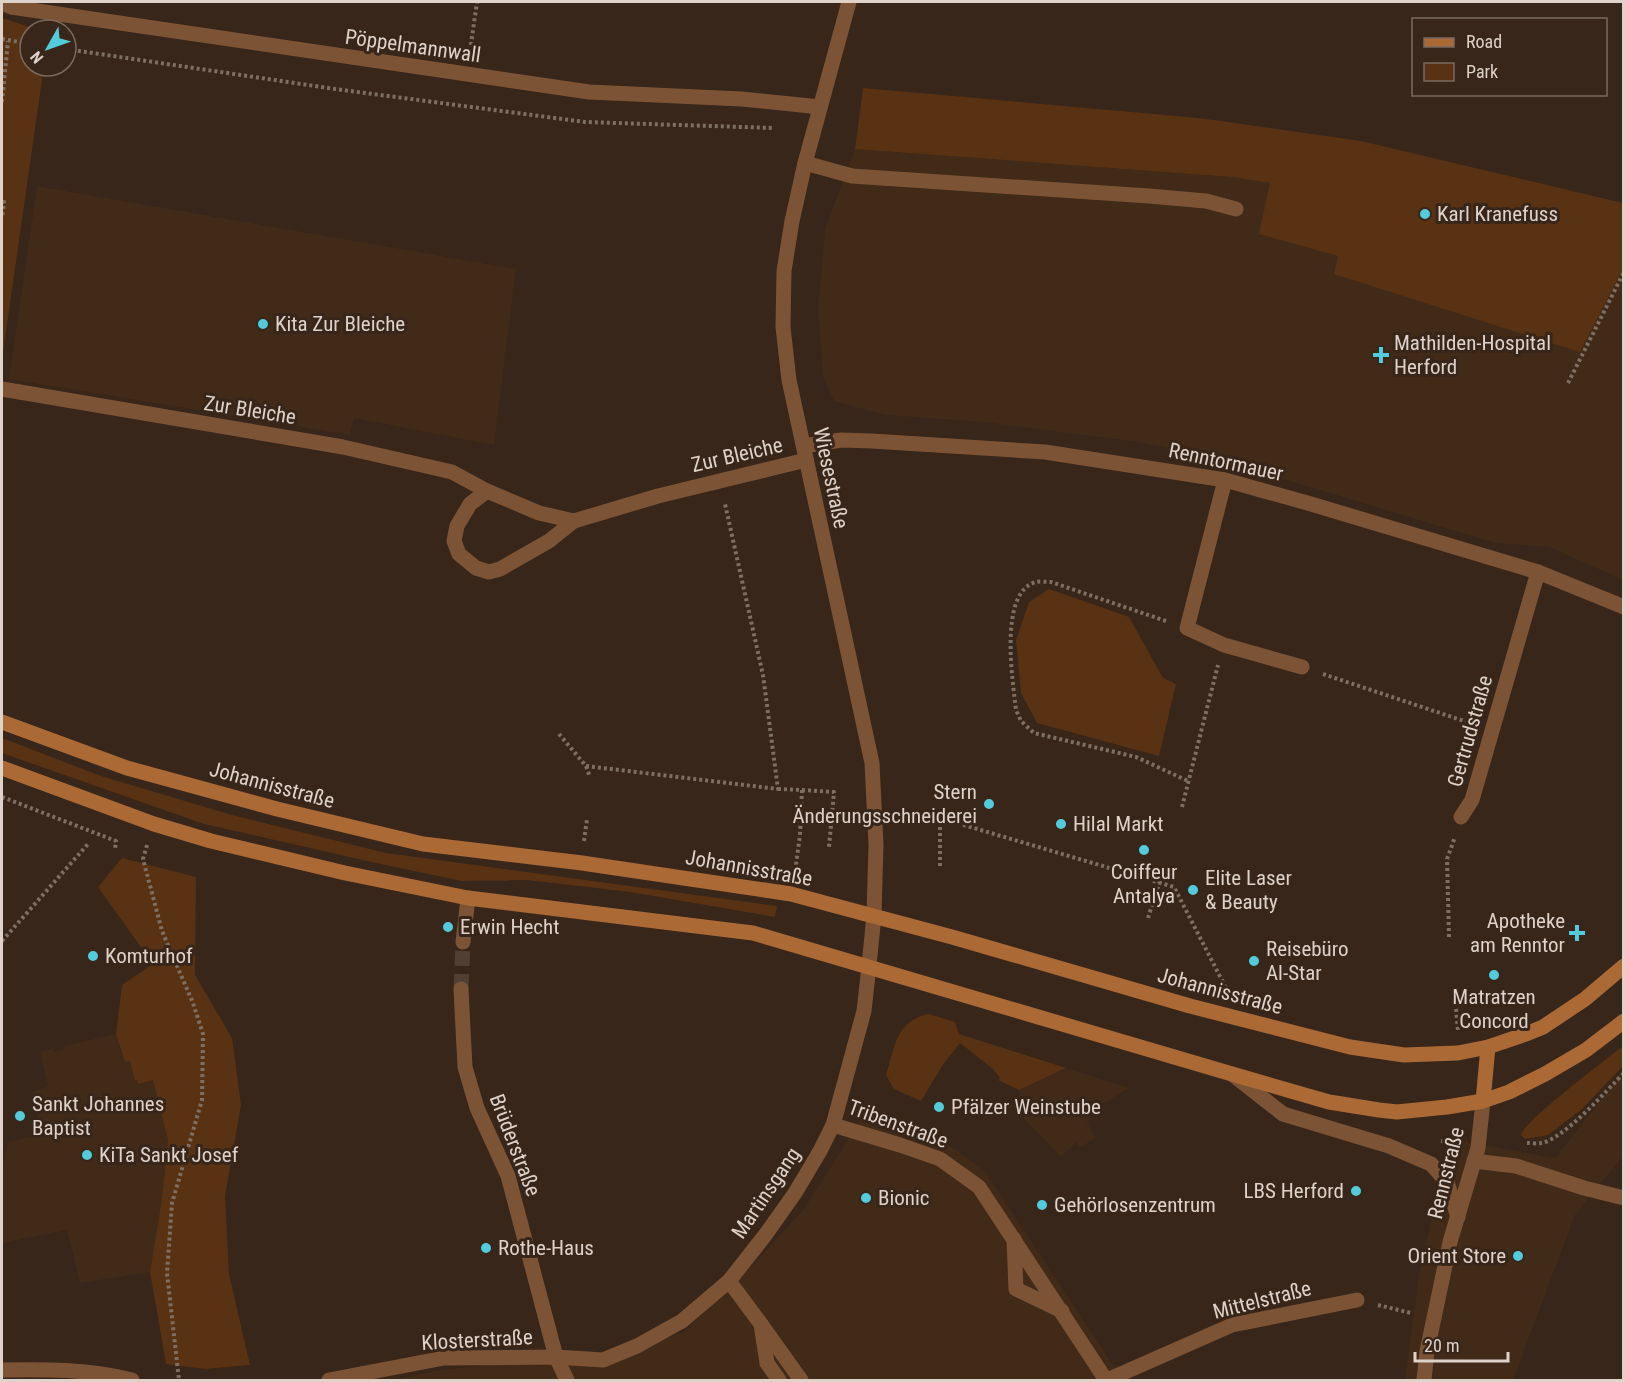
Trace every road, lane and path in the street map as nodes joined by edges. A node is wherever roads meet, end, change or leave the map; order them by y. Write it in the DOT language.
graph roads {
  1 [pos="477,2"];
  2 [pos="849,2"];
  3 [pos="2,3"];
  4 [pos="2,39"];
  5 [pos="8,41"];
  6 [pos="18,42"];
  7 [pos="78,51"];
  8 [pos="467,75"];
  9 [pos="2,102"];
  10 [pos="820,107"];
  11 [pos="814,130"];
  12 [pos="805,163"];
  13 [pos="2,201"];
  14 [pos="1236,209"];
  15 [pos="2,218"];
  16 [pos="1623,272"];
  17 [pos="1569,383"];
  18 [pos="2,389"];
  19 [pos="805,453"];
  20 [pos="720,480"];
  21 [pos="1226,480"];
  22 [pos="487,491"];
  23 [pos="574,521"];
  24 [pos="1538,572"];
  25 [pos="1623,607"];
  26 [pos="1187,628"];
  27 [pos="1224,645"];
  28 [pos="1302,667"];
  29 [pos="2,722"];
  30 [pos="1493,731"];
  31 [pos="559,734"];
  32 [pos="586,766"];
  33 [pos="2,768"];
  34 [pos="590,777"];
  35 [pos="1188,781"];
  36 [pos="778,789"];
  37 [pos="802,790"];
  38 [pos="2,797"];
  39 [pos="1182,807"];
  40 [pos="1461,817"];
  41 [pos="88,844"];
  42 [pos="829,847"];
  43 [pos="115,849"];
  44 [pos="143,859"];
  45 [pos="940,866"];
  46 [pos="1161,877"];
  47 [pos="1159,883"];
  48 [pos="791,894"];
  49 [pos="468,898"];
  50 [pos="874,915"];
  51 [pos="1148,918"];
  52 [pos="1449,937"];
  53 [pos="2,941"];
  54 [pos="463,942"];
  55 [pos="869,966"];
  56 [pos="1623,966"];
  57 [pos="461,989"];
  58 [pos="1229,993"];
  59 [pos="1455,998"];
  60 [pos="1623,1021"];
  61 [pos="1488,1047"];
  62 [pos="1458,1053"];
  63 [pos="1623,1073"];
  64 [pos="1232,1074"];
  65 [pos="1482,1101"];
  66 [pos="833,1125"];
  67 [pos="1436,1140"];
  68 [pos="1525,1143"];
  69 [pos="1476,1154"];
  70 [pos="1623,1198"];
  71 [pos="1458,1217"];
  72 [pos="1014,1239"];
  73 [pos="729,1281"];
  74 [pos="1357,1300"];
  75 [pos="1062,1311"];
  76 [pos="1434,1317"];
  77 [pos="761,1324"];
  78 [pos="556,1357"];
  79 [pos="2,1370"];
  80 [pos="132,1380"];
  81 [pos="179,1380"];
  82 [pos="329,1380"];
  83 [pos="567,1380"];
  84 [pos="779,1380"];
  85 [pos="801,1380"];
  86 [pos="1106,1380"];
  87 [pos="1424,1380"];
  1 -- 8 [label="path"];
  2 -- 10 [label="street, Wiesestraße"];
  3 -- 8 [label="street, Pöppelmannwall"];
  4 -- 5 [label="path"];
  5 -- 6 [label="path"];
  5 -- 9 [label="path"];
  7 -- 11 [label="path"];
  8 -- 10 [label="street, Pöppelmannwall"];
  10 -- 11 [label="street, Wiesestraße"];
  11 -- 12 [label="street, Wiesestraße"];
  12 -- 14 [label="street"];
  12 -- 19 [label="street, Wiesestraße"];
  13 -- 15 [label="path"];
  16 -- 17 [label="path"];
  18 -- 22 [label="street, Zur Bleiche"];
  19 -- 20 [label="street, Zur Bleiche"];
  19 -- 21 [label="street, Renntormauer"];
  19 -- 50 [label="street, Wiesestraße"];
  20 -- 23 [label="street, Zur Bleiche"];
  20 -- 36 [label="path"];
  21 -- 24 [label="street, Renntormauer"];
  21 -- 26 [label="street"];
  22 -- 23 [label="street, Zur Bleiche"];
  22 -- 23 [label="street, Zur Bleiche"];
  24 -- 25 [label="street, Renntormauer"];
  24 -- 30 [label="street, Gertrudstraße"];
  26 -- 27 [label="street"];
  26 -- 35 [label="path"];
  27 -- 28 [label="street"];
  27 -- 35 [label="path"];
  28 -- 30 [label="path"];
  29 -- 48 [label="main road, Johannisstraße"];
  30 -- 40 [label="street, Gertrudstraße"];
  31 -- 32 [label="path"];
  32 -- 34 [label="path"];
  32 -- 36 [label="path"];
  33 -- 49 [label="main road"];
  35 -- 39 [label="path"];
  36 -- 37 [label="path"];
  37 -- 42 [label="path"];
  37 -- 48 [label="path"];
  38 -- 43 [label="path"];
  40 -- 52 [label="path, Gertrudstraße"];
  41 -- 53 [label="path"];
  44 -- 81 [label="path"];
  45 -- 47 [label="path"];
  46 -- 47 [label="path"];
  47 -- 51 [label="path"];
  47 -- 58 [label="path"];
  48 -- 50 [label="main road, Johannisstraße"];
  49 -- 54 [label="street"];
  49 -- 55 [label="main road"];
  50 -- 55 [label="street, Wiesestraße"];
  50 -- 62 [label="main road, Johannisstraße"];
  55 -- 64 [label="main road"];
  55 -- 66 [label="street, Tribenstraße"];
  56 -- 61 [label="main road"];
  57 -- 78 [label="street, Brüderstraße"];
  59 -- 62 [label="path"];
  60 -- 65 [label="main road"];
  61 -- 62 [label="main road, Johannisstraße"];
  61 -- 65 [label="main road"];
  63 -- 68 [label="path"];
  64 -- 65 [label="main road"];
  64 -- 71 [label="street"];
  65 -- 69 [label="street, Rennstraße"];
  66 -- 72 [label="street, Tribenstraße"];
  66 -- 73 [label="street, Martinsgang"];
  67 -- 69 [label="path"];
  69 -- 70 [label="street"];
  69 -- 71 [label="street, Rennstraße"];
  71 -- 76 [label="street, Rennstraße"];
  72 -- 75 [label="street, Tribenstraße"];
  72 -- 75 [label="street"];
  73 -- 77 [label="street"];
  73 -- 78 [label="street, Martinsgang"];
  74 -- 76 [label="path"];
  74 -- 86 [label="street, Mittelstraße"];
  75 -- 86 [label="street, Tribenstraße"];
  76 -- 87 [label="street, Rennstraße"];
  77 -- 84 [label="street"];
  77 -- 85 [label="street"];
  78 -- 82 [label="street, Klosterstraße"];
  78 -- 83 [label="street, Brüderstraße"];
  79 -- 80 [label="street"];
}
